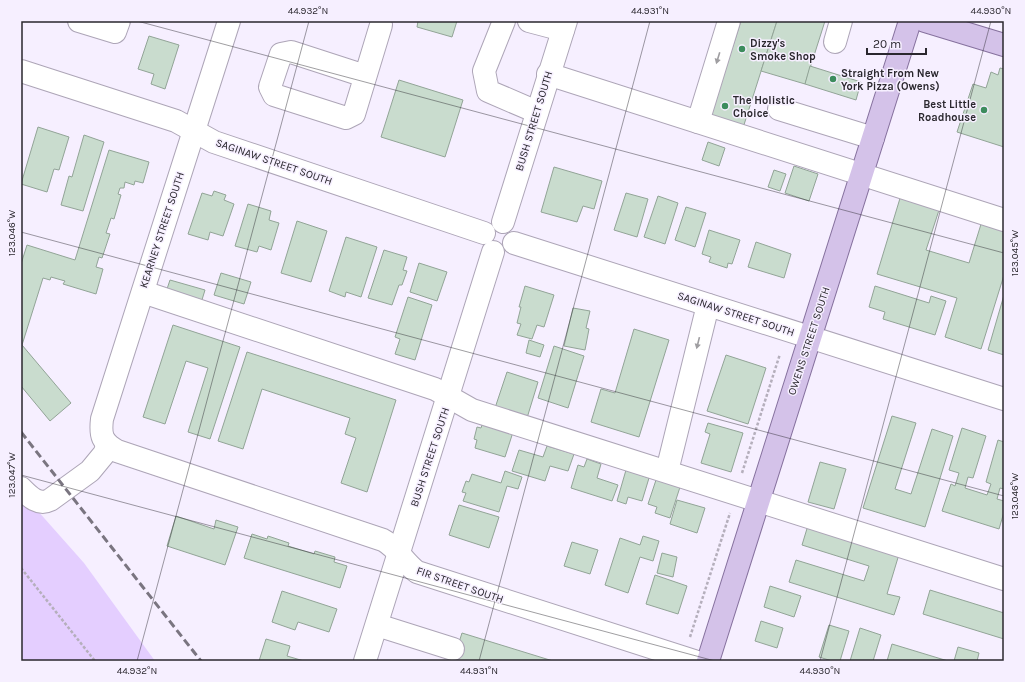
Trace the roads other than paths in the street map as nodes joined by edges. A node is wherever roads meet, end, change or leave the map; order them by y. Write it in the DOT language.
graph roads {
  1 [pos="79,21"];
  2 [pos="119,21"];
  3 [pos="229,21"];
  4 [pos="504,21"];
  5 [pos="529,21"];
  6 [pos="729,21"];
  7 [pos="841,21"];
  8 [pos="910,21"];
  9 [pos="925,21"];
  10 [pos="377,22"];
  11 [pos="564,26"];
  12 [pos="835,42"];
  13 [pos="1004,45"];
  14 [pos="21,71"];
  15 [pos="548,74"];
  16 [pos="365,76"];
  17 [pos="779,109"];
  18 [pos="537,112"];
  19 [pos="698,122"];
  20 [pos="194,131"];
  21 [pos="873,138"];
  22 [pos="862,174"];
  23 [pos="1004,220"];
  24 [pos="503,222"];
  25 [pos="489,243"];
  26 [pos="514,243"];
  27 [pos="142,292"];
  28 [pos="708,305"];
  29 [pos="810,338"];
  30 [pos="449,396"];
  31 [pos="1004,400"];
  32 [pos="106,442"];
  33 [pos="667,471"];
  34 [pos="21,488"];
  35 [pos="758,500"];
  36 [pos="399,554"];
  37 [pos="1002,573"];
  38 [pos="377,625"];
  39 [pos="453,649"];
  40 [pos="365,661"];
  41 [pos="694,661"];
  42 [pos="708,661"];
  1 -- 2 [label="street"];
  3 -- 20 [label="street, KEARNEY STREET SOUTH"];
  4 -- 18 [label="street"];
  5 -- 11 [label="street"];
  6 -- 19 [label="street, one-way"];
  7 -- 12 [label="street"];
  8 -- 21 [label="main road, OWENS STREET SOUTH"];
  9 -- 13 [label="main road"];
  10 -- 16 [label="street"];
  11 -- 15 [label="street, BUSH STREET SOUTH"];
  14 -- 20 [label="street, SAGINAW STREET SOUTH"];
  15 -- 18 [label="street, BUSH STREET SOUTH"];
  15 -- 19 [label="street"];
  17 -- 21 [label="street"];
  18 -- 24 [label="street, BUSH STREET SOUTH"];
  19 -- 22 [label="street"];
  20 -- 25 [label="street, SAGINAW STREET SOUTH"];
  20 -- 27 [label="street, KEARNEY STREET SOUTH"];
  21 -- 22 [label="main road, OWENS STREET SOUTH"];
  22 -- 23 [label="street"];
  22 -- 29 [label="main road, OWENS STREET SOUTH"];
  24 -- 25 [label="street"];
  24 -- 26 [label="street"];
  25 -- 26 [label="street"];
  25 -- 30 [label="street, BUSH STREET SOUTH"];
  26 -- 28 [label="street, SAGINAW STREET SOUTH"];
  27 -- 30 [label="street"];
  27 -- 32 [label="street, KEARNEY STREET SOUTH"];
  28 -- 29 [label="street, SAGINAW STREET SOUTH"];
  28 -- 33 [label="street, one-way"];
  29 -- 31 [label="street, SAGINAW STREET SOUTH"];
  29 -- 35 [label="main road, OWENS STREET SOUTH"];
  30 -- 33 [label="street"];
  30 -- 36 [label="street, BUSH STREET SOUTH"];
  32 -- 34 [label="street"];
  32 -- 36 [label="street, FIR STREET SOUTH"];
  33 -- 35 [label="street"];
  35 -- 37 [label="street"];
  35 -- 42 [label="main road, OWENS STREET SOUTH"];
  36 -- 38 [label="street, BUSH STREET SOUTH"];
  36 -- 41 [label="street, FIR STREET SOUTH"];
  38 -- 39 [label="street"];
  38 -- 40 [label="street, BUSH STREET SOUTH"];
}
